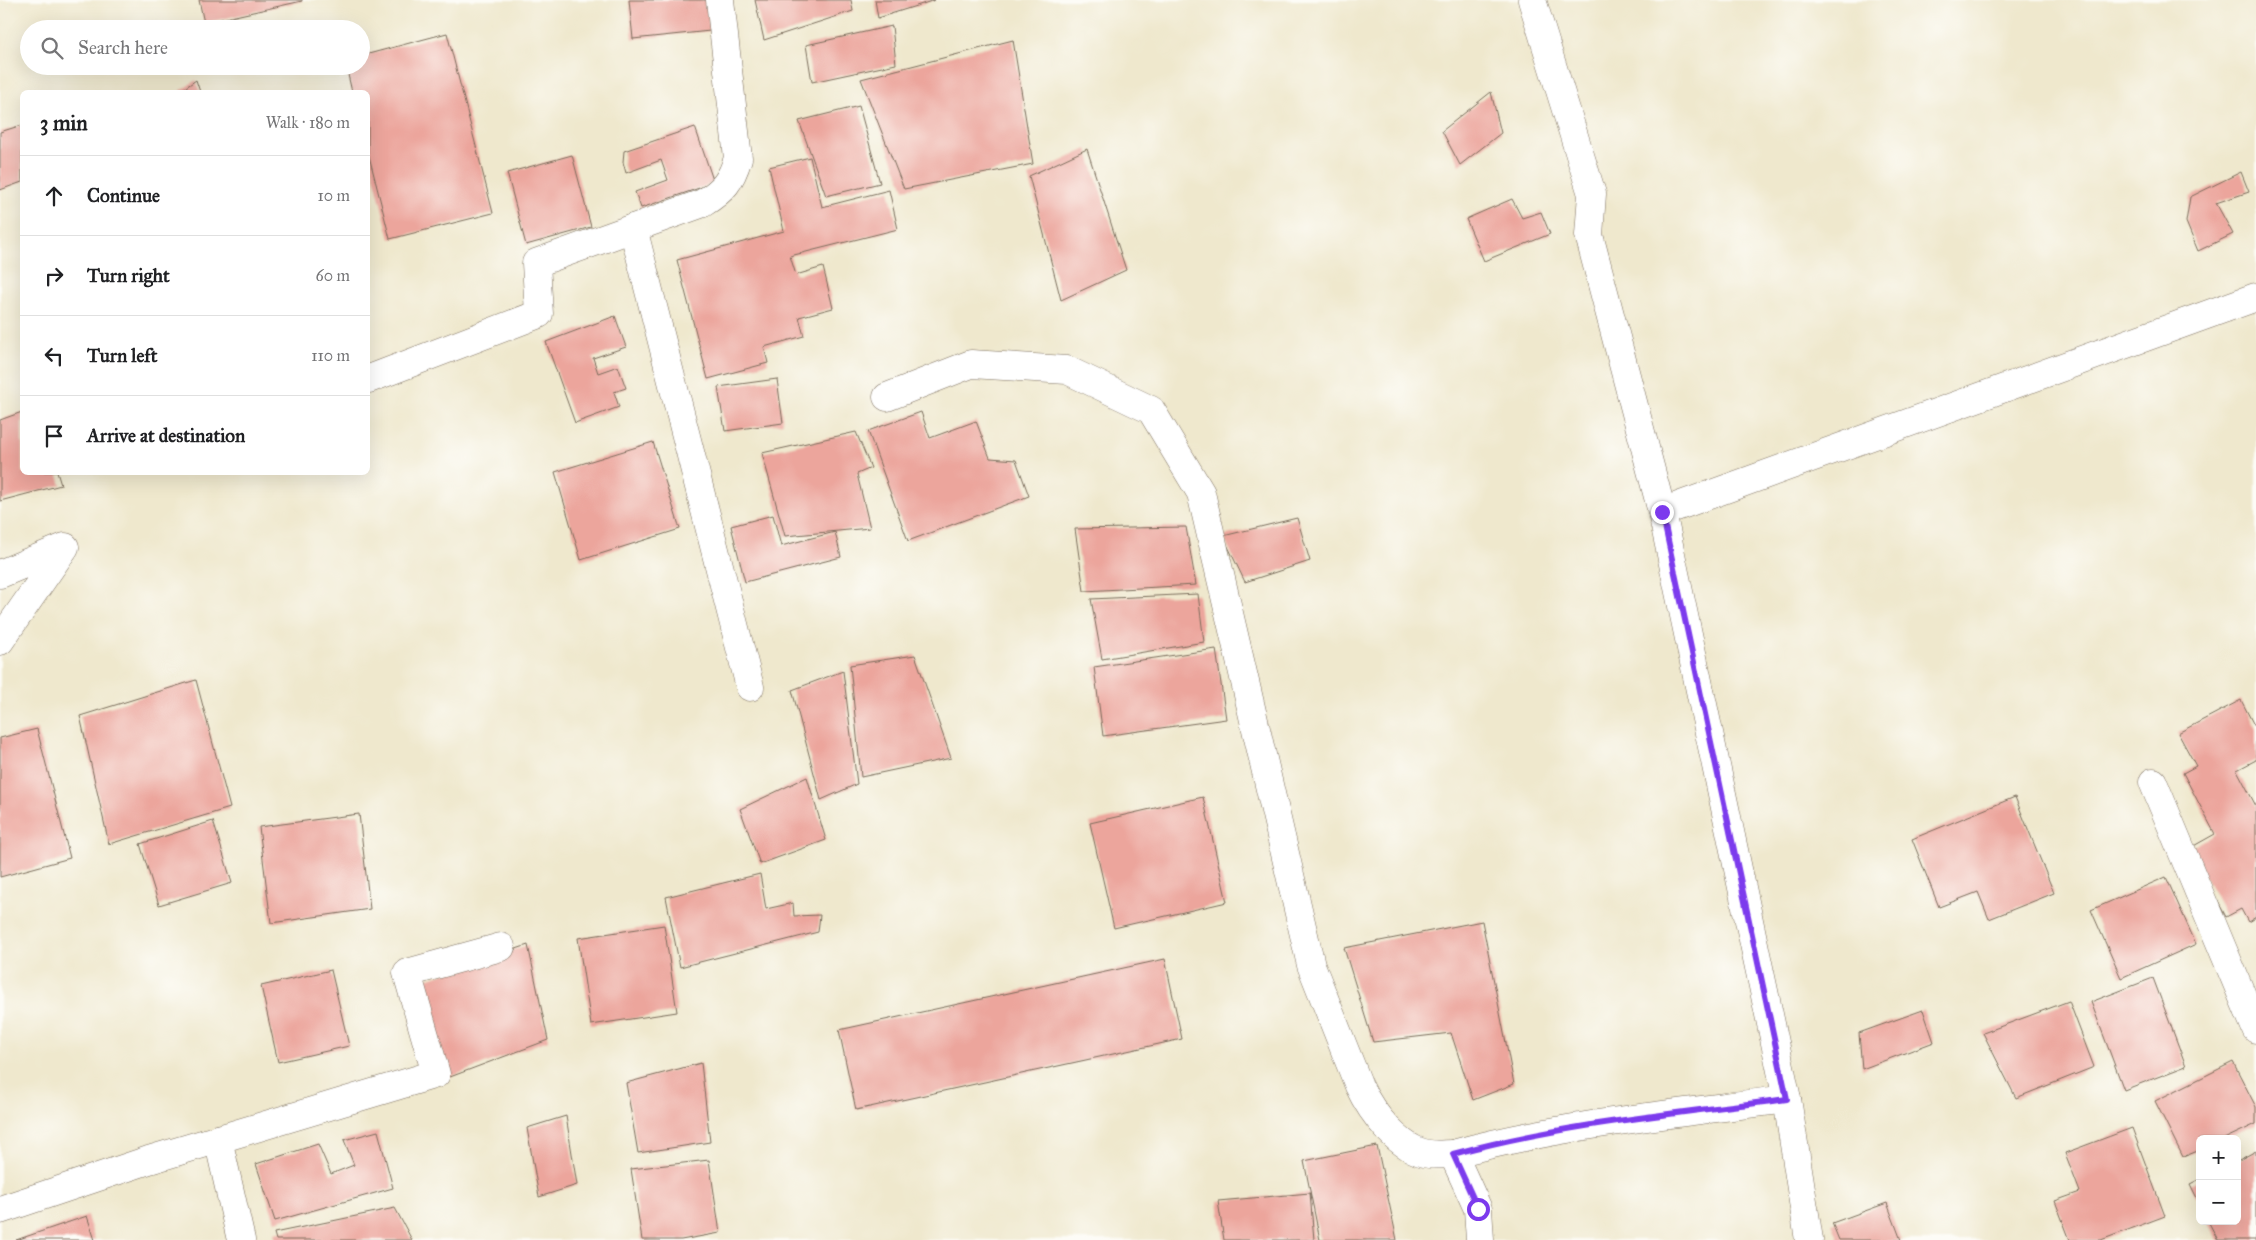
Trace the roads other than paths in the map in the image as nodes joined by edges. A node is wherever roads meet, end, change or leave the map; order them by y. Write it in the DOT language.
graph roads {
  1 [pos="720,0"];
  2 [pos="1532,0"];
  3 [pos="633,228"];
  4 [pos="2256,297"];
  5 [pos="370,380"];
  6 [pos="887,397"];
  7 [pos="1662,512"];
  8 [pos="0,574"];
  9 [pos="0,642"];
  10 [pos="750,687"];
  11 [pos="2153,782"];
  12 [pos="501,947"];
  13 [pos="2256,1029"];
  14 [pos="1787,1099"];
  15 [pos="218,1139"];
  16 [pos="1453,1154"];
  17 [pos="0,1210"];
  18 [pos="241,1240"];
  19 [pos="1480,1240"];
  20 [pos="1809,1240"];
  1 -- 3 [label="street"];
  2 -- 7 [label="street"];
  3 -- 5 [label="street"];
  3 -- 10 [label="street"];
  4 -- 7 [label="street"];
  6 -- 16 [label="street"];
  7 -- 14 [label="street"];
  8 -- 9 [label="street"];
  11 -- 13 [label="street"];
  12 -- 15 [label="street"];
  14 -- 16 [label="street"];
  14 -- 20 [label="street"];
  15 -- 17 [label="street"];
  15 -- 18 [label="street"];
  16 -- 19 [label="street"];
}
